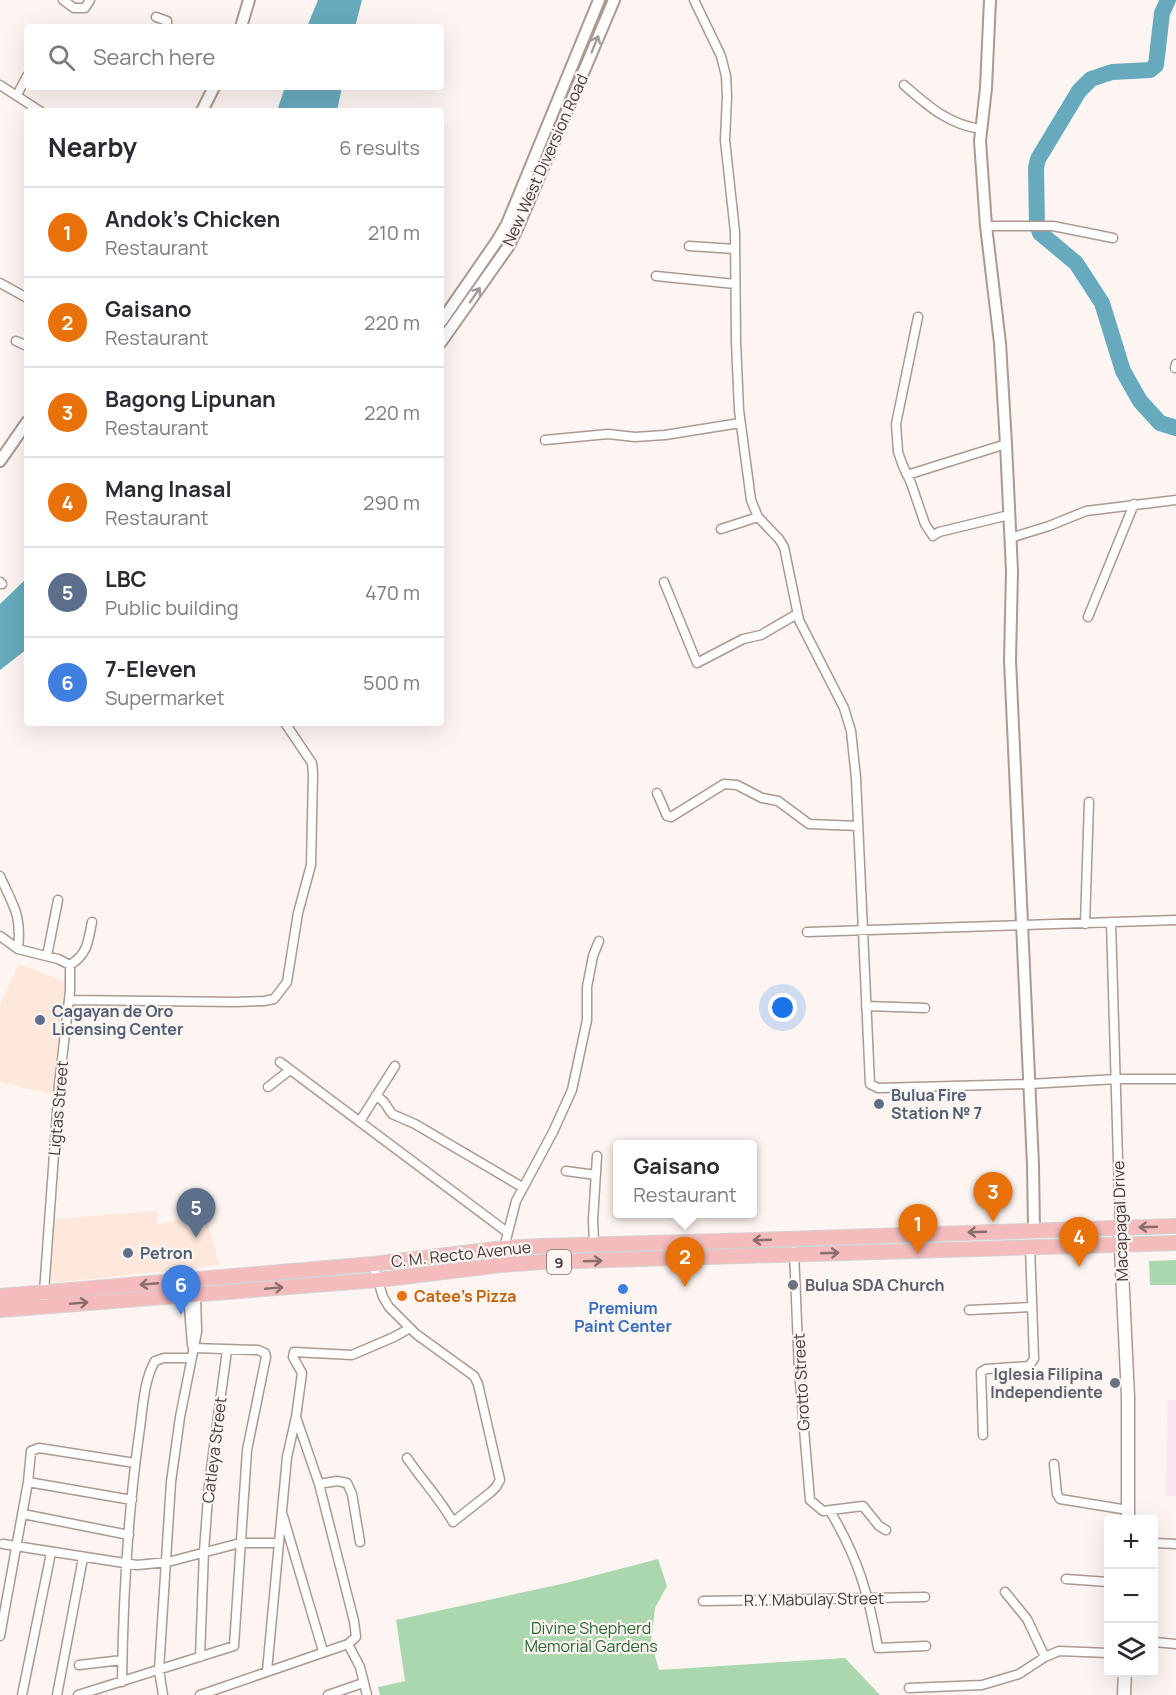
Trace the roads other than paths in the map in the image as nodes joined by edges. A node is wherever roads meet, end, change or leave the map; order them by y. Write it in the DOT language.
graph roads {
  1 [pos="63,0"];
  2 [pos="90,0"];
  3 [pos="598,0"];
  4 [pos="614,0"];
  5 [pos="694,0"];
  6 [pos="990,0"];
  7 [pos="245,1"];
  8 [pos="156,17"];
  9 [pos="167,24"];
  10 [pos="241,24"];
  11 [pos="24,82"];
  12 [pos="904,85"];
  13 [pos="1,88"];
  14 [pos="212,90"];
  15 [pos="17,95"];
  16 [pos="36,108"];
  17 [pos="204,108"];
  18 [pos="981,129"];
  19 [pos="986,226"];
  20 [pos="1113,238"];
  21 [pos="689,246"];
  22 [pos="735,249"];
  23 [pos="656,276"];
  24 [pos="0,283"];
  25 [pos="735,285"];
  26 [pos="24,296"];
  27 [pos="918,317"];
  28 [pos="444,318"];
  29 [pos="444,338"];
  30 [pos="16,341"];
  31 [pos="24,345"];
  32 [pos="741,423"];
  33 [pos="24,426"];
  34 [pos="545,440"];
  35 [pos="1006,444"];
  36 [pos="2,455"];
  37 [pos="907,475"];
  38 [pos="1176,500"];
  39 [pos="1134,504"];
  40 [pos="1009,515"];
  41 [pos="758,517"];
  42 [pos="721,529"];
  43 [pos="1010,538"];
  44 [pos="664,582"];
  45 [pos="797,614"];
  46 [pos="1088,617"];
  47 [pos="287,726"];
  48 [pos="657,794"];
  49 [pos="1089,802"];
  50 [pos="858,826"];
  51 [pos="0,876"];
  52 [pos="58,900"];
  53 [pos="1176,920"];
  54 [pos="92,922"];
  55 [pos="1111,922"];
  56 [pos="1085,924"];
  57 [pos="1023,926"];
  58 [pos="864,930"];
  59 [pos="807,932"];
  60 [pos="0,936"];
  61 [pos="599,941"];
  62 [pos="18,949"];
  63 [pos="47,957"];
  64 [pos="70,965"];
  65 [pos="69,1000"];
  66 [pos="866,1006"];
  67 [pos="925,1008"];
  68 [pos="280,1062"];
  69 [pos="395,1066"];
  70 [pos="290,1070"];
  71 [pos="1116,1078"];
  72 [pos="1176,1079"];
  73 [pos="1029,1084"];
  74 [pos="268,1087"];
  75 [pos="376,1095"];
  76 [pos="360,1121"];
  77 [pos="597,1156"];
  78 [pos="566,1171"];
  79 [pos="596,1175"];
  80 [pos="522,1187"];
  81 [pos="1176,1226"];
  82 [pos="1120,1228"];
  83 [pos="1034,1230"];
  84 [pos="507,1232"];
  85 [pos="793,1239"];
  86 [pos="594,1243"];
  87 [pos="1176,1243"];
  88 [pos="1120,1244"];
  89 [pos="1030,1246"];
  90 [pos="504,1248"];
  91 [pos="794,1254"];
  92 [pos="373,1264"];
  93 [pos="378,1280"];
  94 [pos="43,1292"];
  95 [pos="192,1294"];
  96 [pos="0,1296"];
  97 [pos="43,1306"];
  98 [pos="1032,1307"];
  99 [pos="0,1310"];
  100 [pos="969,1310"];
  101 [pos="410,1328"];
  102 [pos="227,1350"];
  103 [pos="192,1353"];
  104 [pos="296,1417"];
  105 [pos="983,1435"];
  106 [pos="407,1458"];
  107 [pos="135,1463"];
  108 [pos="1054,1464"];
  109 [pos="28,1482"];
  110 [pos="319,1484"];
  111 [pos="132,1500"];
  112 [pos="281,1509"];
  113 [pos="830,1512"];
  114 [pos="23,1514"];
  115 [pos="1128,1515"];
  116 [pos="886,1530"];
  117 [pos="129,1535"];
  118 [pos="360,1542"];
  119 [pos="240,1543"];
  120 [pos="278,1543"];
  121 [pos="1158,1543"];
  122 [pos="3,1544"];
  123 [pos="1176,1544"];
  124 [pos="17,1546"];
  125 [pos="204,1551"];
  126 [pos="51,1553"];
  127 [pos="83,1558"];
  128 [pos="168,1562"];
  129 [pos="127,1565"];
  130 [pos="1066,1579"];
  131 [pos="1104,1582"];
  132 [pos="1005,1592"];
  133 [pos="925,1597"];
  134 [pos="868,1598"];
  135 [pos="703,1601"];
  136 [pos="0,1636"];
  137 [pos="1158,1642"];
  138 [pos="348,1644"];
  139 [pos="1176,1644"];
  140 [pos="926,1646"];
  141 [pos="323,1651"];
  142 [pos="1104,1653"];
  143 [pos="200,1657"];
  144 [pos="1045,1657"];
  145 [pos="123,1660"];
  146 [pos="79,1665"];
  147 [pos="159,1670"];
  148 [pos="267,1671"];
  149 [pos="1125,1677"];
  150 [pos="122,1682"];
  151 [pos="363,1683"];
  152 [pos="909,1688"];
  153 [pos="22,1695"];
  154 [pos="57,1695"];
  155 [pos="78,1695"];
  156 [pos="163,1695"];
  157 [pos="200,1695"];
  158 [pos="328,1695"];
  159 [pos="367,1695"];
  160 [pos="1124,1695"];
  1 -- 2 [label="street"];
  3 -- 28 [label="street, New West Diversion Road"];
  29 -- 4 [label="street, New West Diversion Road, one-way"];
  5 -- 22 [label="street"];
  6 -- 18 [label="street"];
  7 -- 10 [label="street"];
  8 -- 9 [label="street"];
  11 -- 15 [label="street"];
  12 -- 18 [label="street"];
  13 -- 15 [label="street"];
  14 -- 17 [label="street"];
  15 -- 16 [label="street"];
  18 -- 19 [label="street"];
  19 -- 20 [label="street"];
  19 -- 35 [label="street"];
  21 -- 22 [label="street"];
  22 -- 25 [label="street"];
  23 -- 25 [label="street"];
  24 -- 26 [label="street"];
  25 -- 32 [label="street"];
  27 -- 37 [label="street"];
  30 -- 31 [label="street"];
  32 -- 34 [label="street"];
  32 -- 41 [label="street"];
  33 -- 36 [label="street"];
  35 -- 37 [label="street"];
  35 -- 40 [label="street"];
  37 -- 40 [label="street"];
  38 -- 39 [label="street"];
  39 -- 43 [label="street"];
  39 -- 46 [label="street"];
  40 -- 43 [label="street"];
  41 -- 42 [label="street"];
  41 -- 45 [label="street"];
  43 -- 57 [label="street"];
  44 -- 45 [label="street"];
  45 -- 50 [label="street"];
  47 -- 65 [label="street"];
  48 -- 50 [label="street"];
  49 -- 56 [label="street"];
  50 -- 58 [label="street"];
  51 -- 62 [label="street"];
  52 -- 63 [label="street"];
  53 -- 55 [label="street"];
  54 -- 64 [label="street"];
  55 -- 56 [label="street"];
  55 -- 71 [label="street, Macapagal Drive"];
  56 -- 57 [label="street"];
  57 -- 58 [label="street"];
  57 -- 73 [label="street"];
  58 -- 59 [label="street"];
  58 -- 66 [label="street"];
  60 -- 62 [label="street"];
  61 -- 80 [label="street"];
  62 -- 63 [label="street"];
  63 -- 64 [label="street"];
  64 -- 65 [label="street, Ligtas Street"];
  65 -- 94 [label="street, Ligtas Street"];
  66 -- 67 [label="street"];
  66 -- 73 [label="street"];
  68 -- 70 [label="street"];
  69 -- 75 [label="street"];
  70 -- 74 [label="street"];
  70 -- 76 [label="street"];
  71 -- 72 [label="street"];
  71 -- 73 [label="street"];
  71 -- 82 [label="street, Macapagal Drive"];
  73 -- 83 [label="street"];
  75 -- 76 [label="street"];
  75 -- 80 [label="street"];
  76 -- 84 [label="street"];
  77 -- 79 [label="street"];
  78 -- 79 [label="street"];
  79 -- 86 [label="street"];
  80 -- 84 [label="street"];
  81 -- 82 [label="highway, C. M. Recto Avenue / 9, one-way"];
  82 -- 83 [label="highway, C. M. Recto Avenue / 9"];
  82 -- 88 [label="main road, Macapagal Drive"];
  83 -- 85 [label="highway, C. M. Recto Avenue / 9, one-way"];
  84 -- 90 [label="street"];
  85 -- 86 [label="highway, C. M. Recto Avenue / 9, one-way"];
  85 -- 91 [label="street, Grotto Street"];
  86 -- 90 [label="highway, C. M. Recto Avenue / 9"];
  87 -- 88 [label="highway, C. M. Recto Avenue / 9"];
  88 -- 89 [label="highway, C. M. Recto Avenue / 9"];
  88 -- 115 [label="main road, Macapagal Drive"];
  91 -- 89 [label="highway, C. M. Recto Avenue / 9, one-way"];
  89 -- 98 [label="street"];
  90 -- 92 [label="highway, C. M. Recto Avenue / 9"];
  93 -- 91 [label="highway, C. M. Recto Avenue / 9, one-way"];
  91 -- 113 [label="street, Grotto Street"];
  92 -- 93 [label="street"];
  92 -- 94 [label="highway, C. M. Recto Avenue / 9, one-way"];
  95 -- 93 [label="highway, C. M. Recto Avenue / 9, one-way"];
  93 -- 101 [label="street"];
  94 -- 96 [label="highway, C. M. Recto Avenue / 9"];
  94 -- 97 [label="street, Ligtas Street"];
  97 -- 95 [label="highway, C. M. Recto Avenue / 9, one-way"];
  95 -- 103 [label="street"];
  97 -- 99 [label="highway, C. M. Recto Avenue / 9"];
  98 -- 100 [label="street"];
  98 -- 105 [label="street"];
  101 -- 104 [label="street"];
  101 -- 106 [label="street"];
  102 -- 103 [label="street"];
  102 -- 119 [label="street"];
  102 -- 125 [label="street, Catleya Street"];
  103 -- 107 [label="street"];
  103 -- 128 [label="street"];
  104 -- 110 [label="street"];
  104 -- 112 [label="street"];
  107 -- 109 [label="street"];
  107 -- 111 [label="street"];
  108 -- 115 [label="street"];
  109 -- 111 [label="street"];
  109 -- 114 [label="street"];
  110 -- 118 [label="street"];
  110 -- 138 [label="street"];
  111 -- 117 [label="street"];
  112 -- 120 [label="street"];
  112 -- 141 [label="street"];
  113 -- 116 [label="street"];
  113 -- 134 [label="street, Grotto Street"];
  114 -- 117 [label="street"];
  114 -- 124 [label="street"];
  117 -- 129 [label="street"];
  119 -- 120 [label="street"];
  119 -- 125 [label="street"];
  119 -- 143 [label="street"];
  120 -- 148 [label="street"];
  121 -- 123 [label="street"];
  122 -- 124 [label="street"];
  124 -- 126 [label="street"];
  124 -- 136 [label="street"];
  125 -- 128 [label="street"];
  125 -- 143 [label="street, Catleya Street"];
  126 -- 127 [label="street"];
  126 -- 153 [label="street"];
  127 -- 129 [label="street"];
  127 -- 154 [label="street"];
  128 -- 129 [label="street"];
  128 -- 147 [label="street"];
  129 -- 145 [label="street"];
  130 -- 131 [label="street"];
  132 -- 144 [label="street"];
  133 -- 134 [label="street, R.Y. Mabulay Street"];
  134 -- 135 [label="street, R.Y. Mabulay Street"];
  134 -- 140 [label="street, Grotto Street"];
  137 -- 139 [label="street"];
  138 -- 141 [label="street"];
  138 -- 151 [label="street"];
  141 -- 148 [label="street"];
  142 -- 144 [label="street"];
  143 -- 147 [label="street"];
  144 -- 152 [label="street"];
  145 -- 146 [label="street"];
  145 -- 150 [label="street"];
  147 -- 150 [label="street"];
  147 -- 156 [label="street"];
  148 -- 157 [label="street"];
  149 -- 160 [label="main road"];
  150 -- 155 [label="street"];
  151 -- 158 [label="street"];
  151 -- 159 [label="street"];
}
